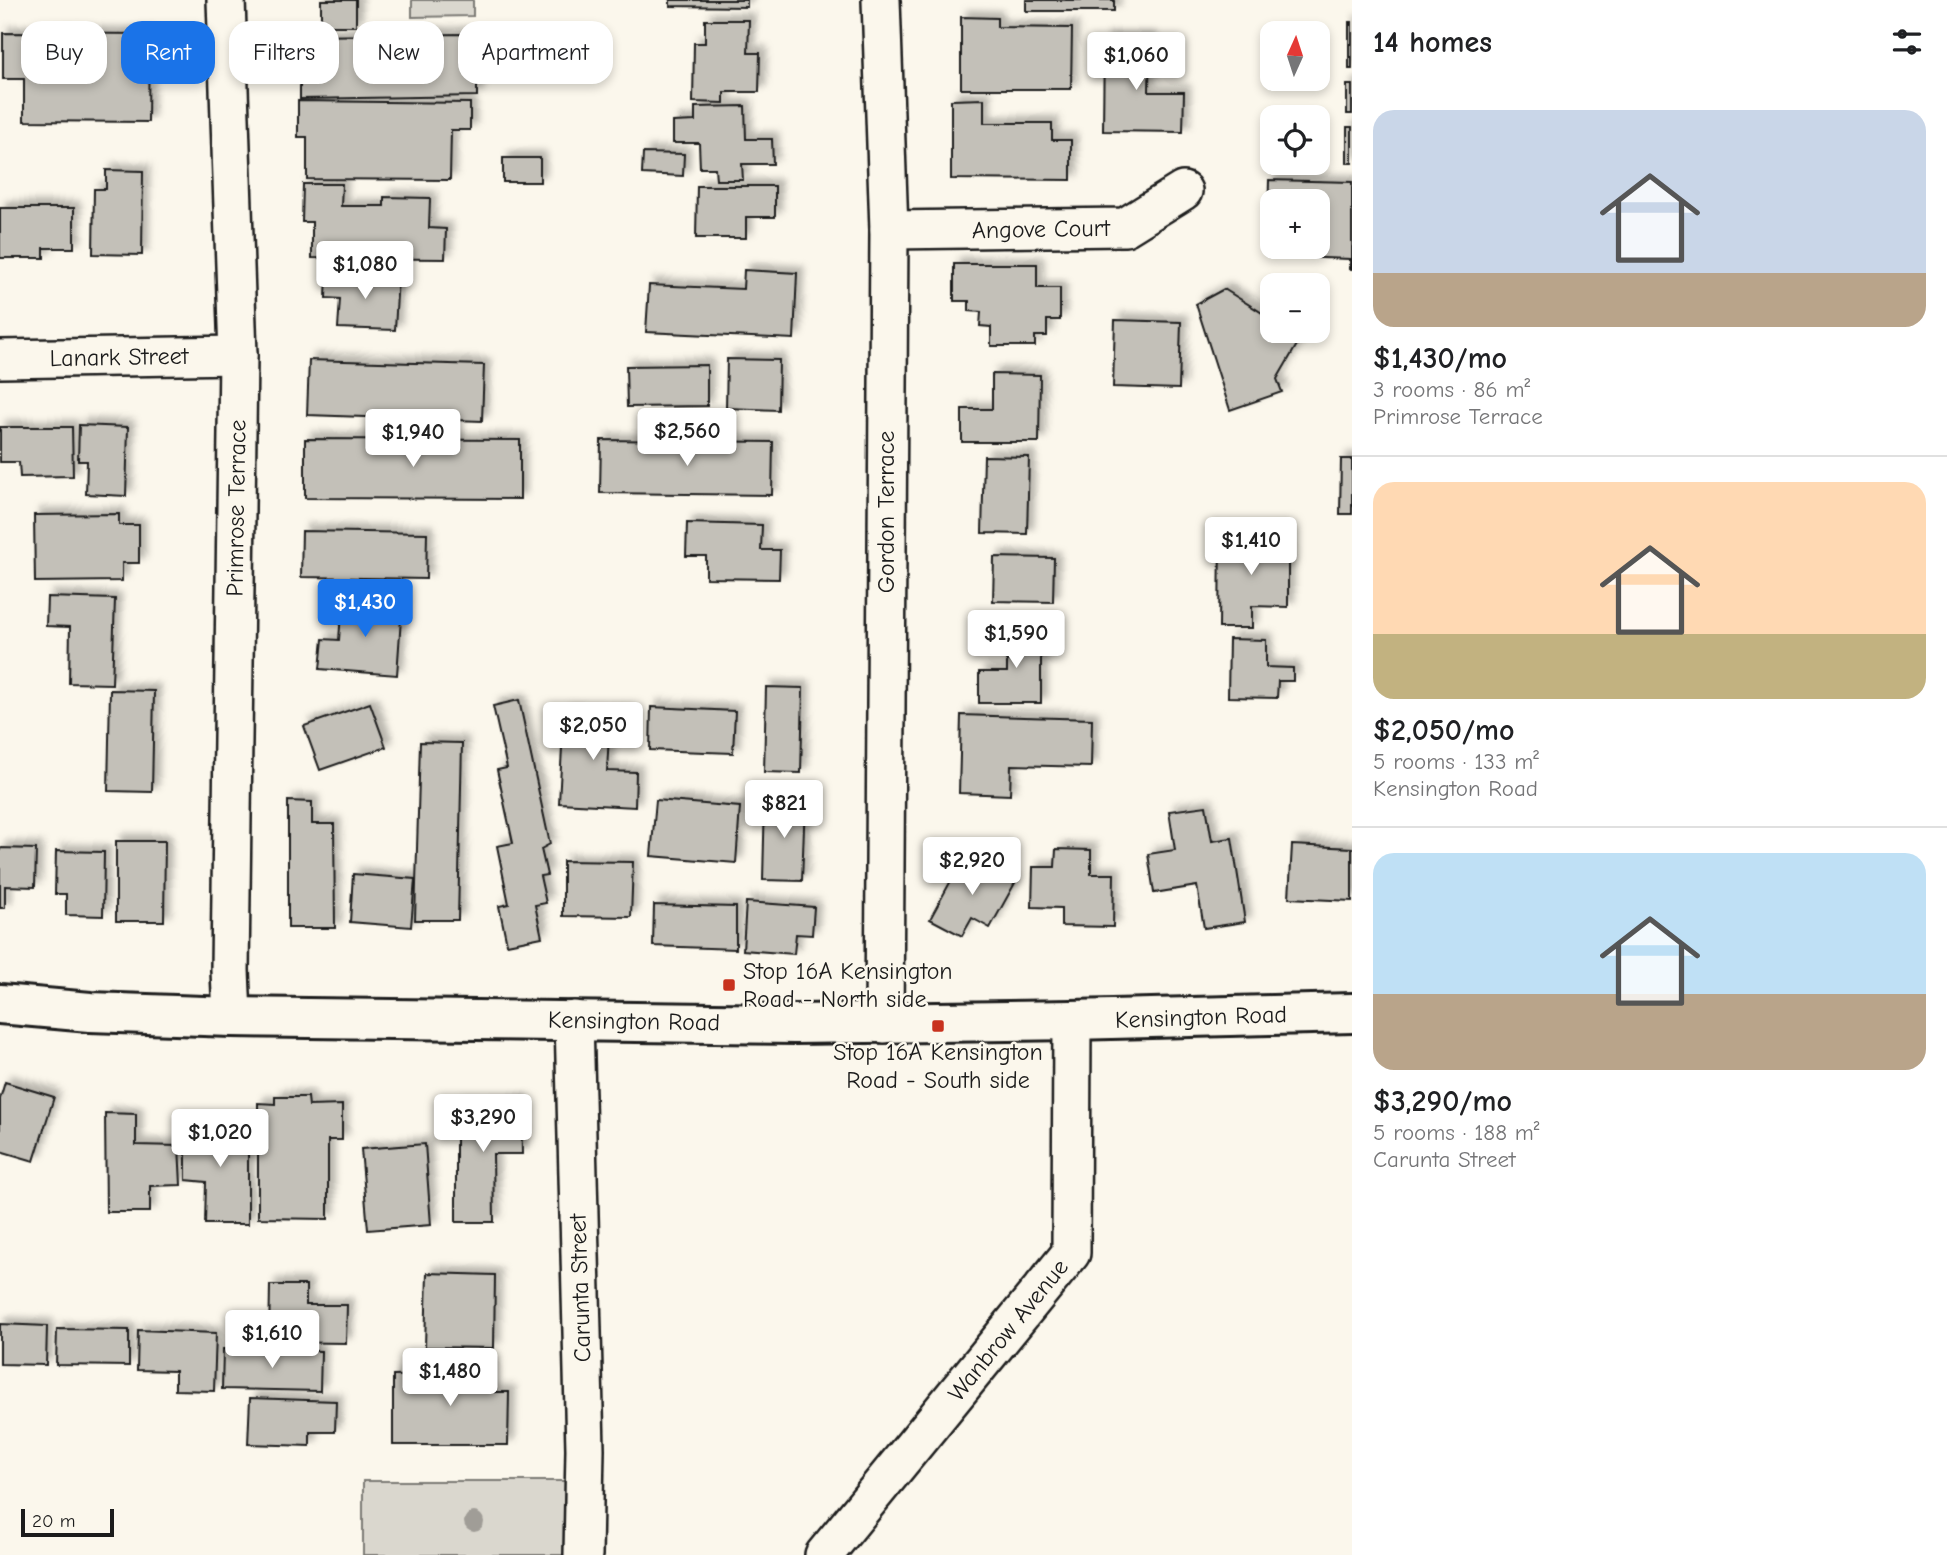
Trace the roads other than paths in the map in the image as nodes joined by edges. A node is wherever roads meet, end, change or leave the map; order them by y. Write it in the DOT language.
graph roads {
  1 [pos="226,0"];
  2 [pos="881,0"];
  3 [pos="1183,191"];
  4 [pos="889,230"];
  5 [pos="238,355"];
  6 [pos="0,359"];
  7 [pos="0,1004"];
  8 [pos="1352,1013"];
  9 [pos="232,1017"];
  10 [pos="574,1020"];
  11 [pos="1072,1020"];
  12 [pos="884,1024"];
  13 [pos="583,1555"];
  14 [pos="824,1555"];
  1 -- 5 [label="street, Primrose Terrace"];
  2 -- 4 [label="street, Gordon Terrace"];
  3 -- 4 [label="street, Angove Court"];
  4 -- 12 [label="street, Gordon Terrace"];
  5 -- 6 [label="street, Lanark Street"];
  5 -- 9 [label="street, Primrose Terrace"];
  7 -- 9 [label="main road, Kensington Road"];
  8 -- 11 [label="main road, Kensington Road"];
  9 -- 10 [label="main road, Kensington Road"];
  10 -- 12 [label="main road, Kensington Road"];
  10 -- 13 [label="street, Carunta Street"];
  11 -- 12 [label="main road, Kensington Road"];
  11 -- 14 [label="street, Wanbrow Avenue"];
}
